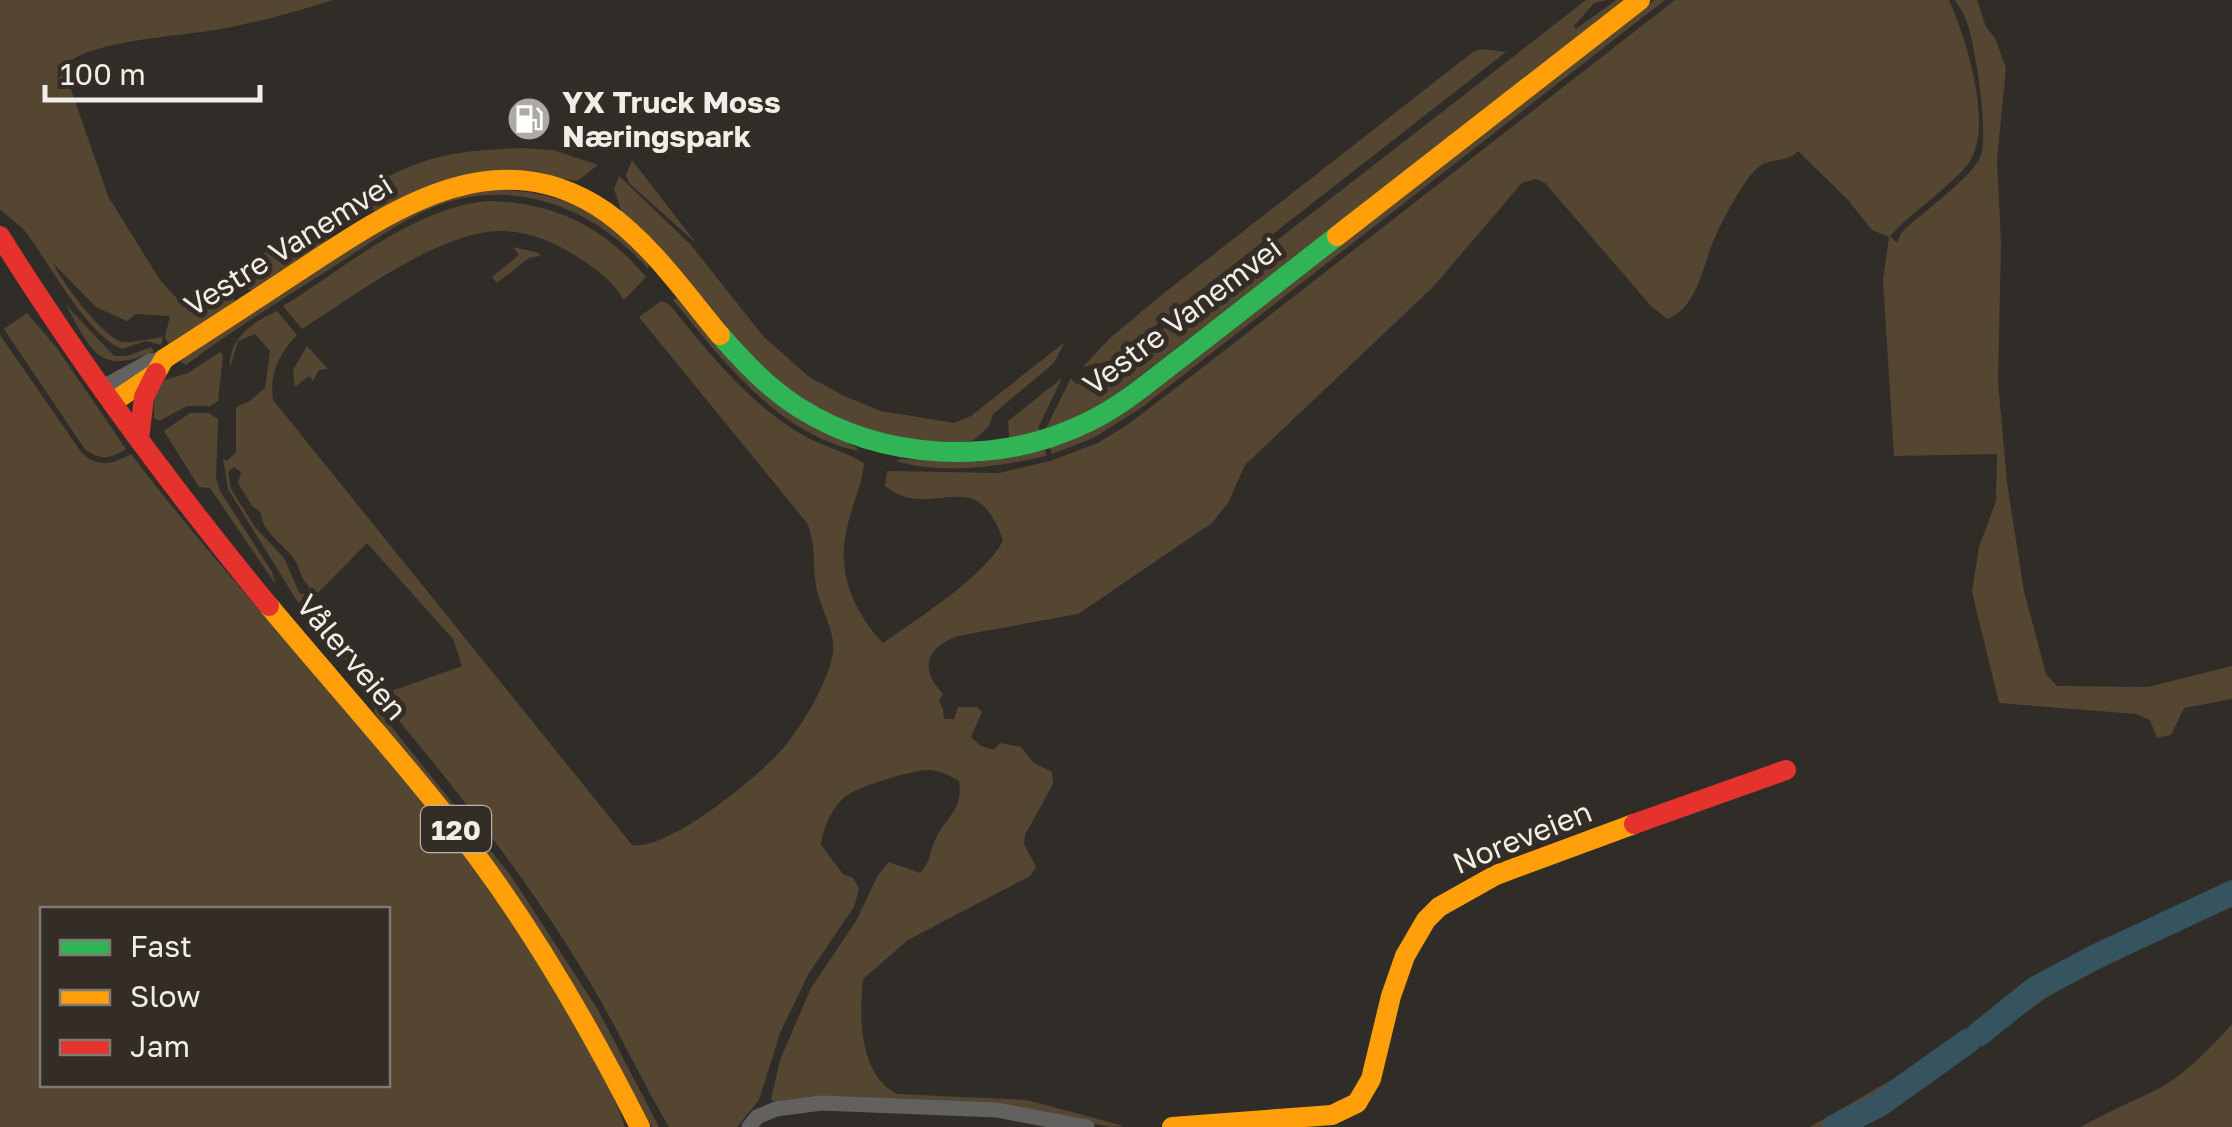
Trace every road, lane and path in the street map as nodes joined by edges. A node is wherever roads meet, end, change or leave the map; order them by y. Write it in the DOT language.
graph roads {
  1 [pos="1640,0"];
  2 [pos="0,236"];
  3 [pos="160,366"];
  4 [pos="108,395"];
  5 [pos="140,438"];
  6 [pos="1786,770"];
  7 [pos="640,1127"];
  8 [pos="749,1127"];
  9 [pos="1087,1127"];
  10 [pos="1172,1127"];
  1 -- 3 [label="street, Vestre Vanemvei"];
  2 -- 4 [label="street, Vålerveien / 120"];
  3 -- 4 [label="street, Vestre Vanemvei"];
  3 -- 5 [label="street"];
  4 -- 5 [label="street, Vålerveien / 120"];
  5 -- 7 [label="street, Vålerveien / 120"];
  6 -- 10 [label="street, Noreveien"];
  8 -- 9 [label="street"];
}
